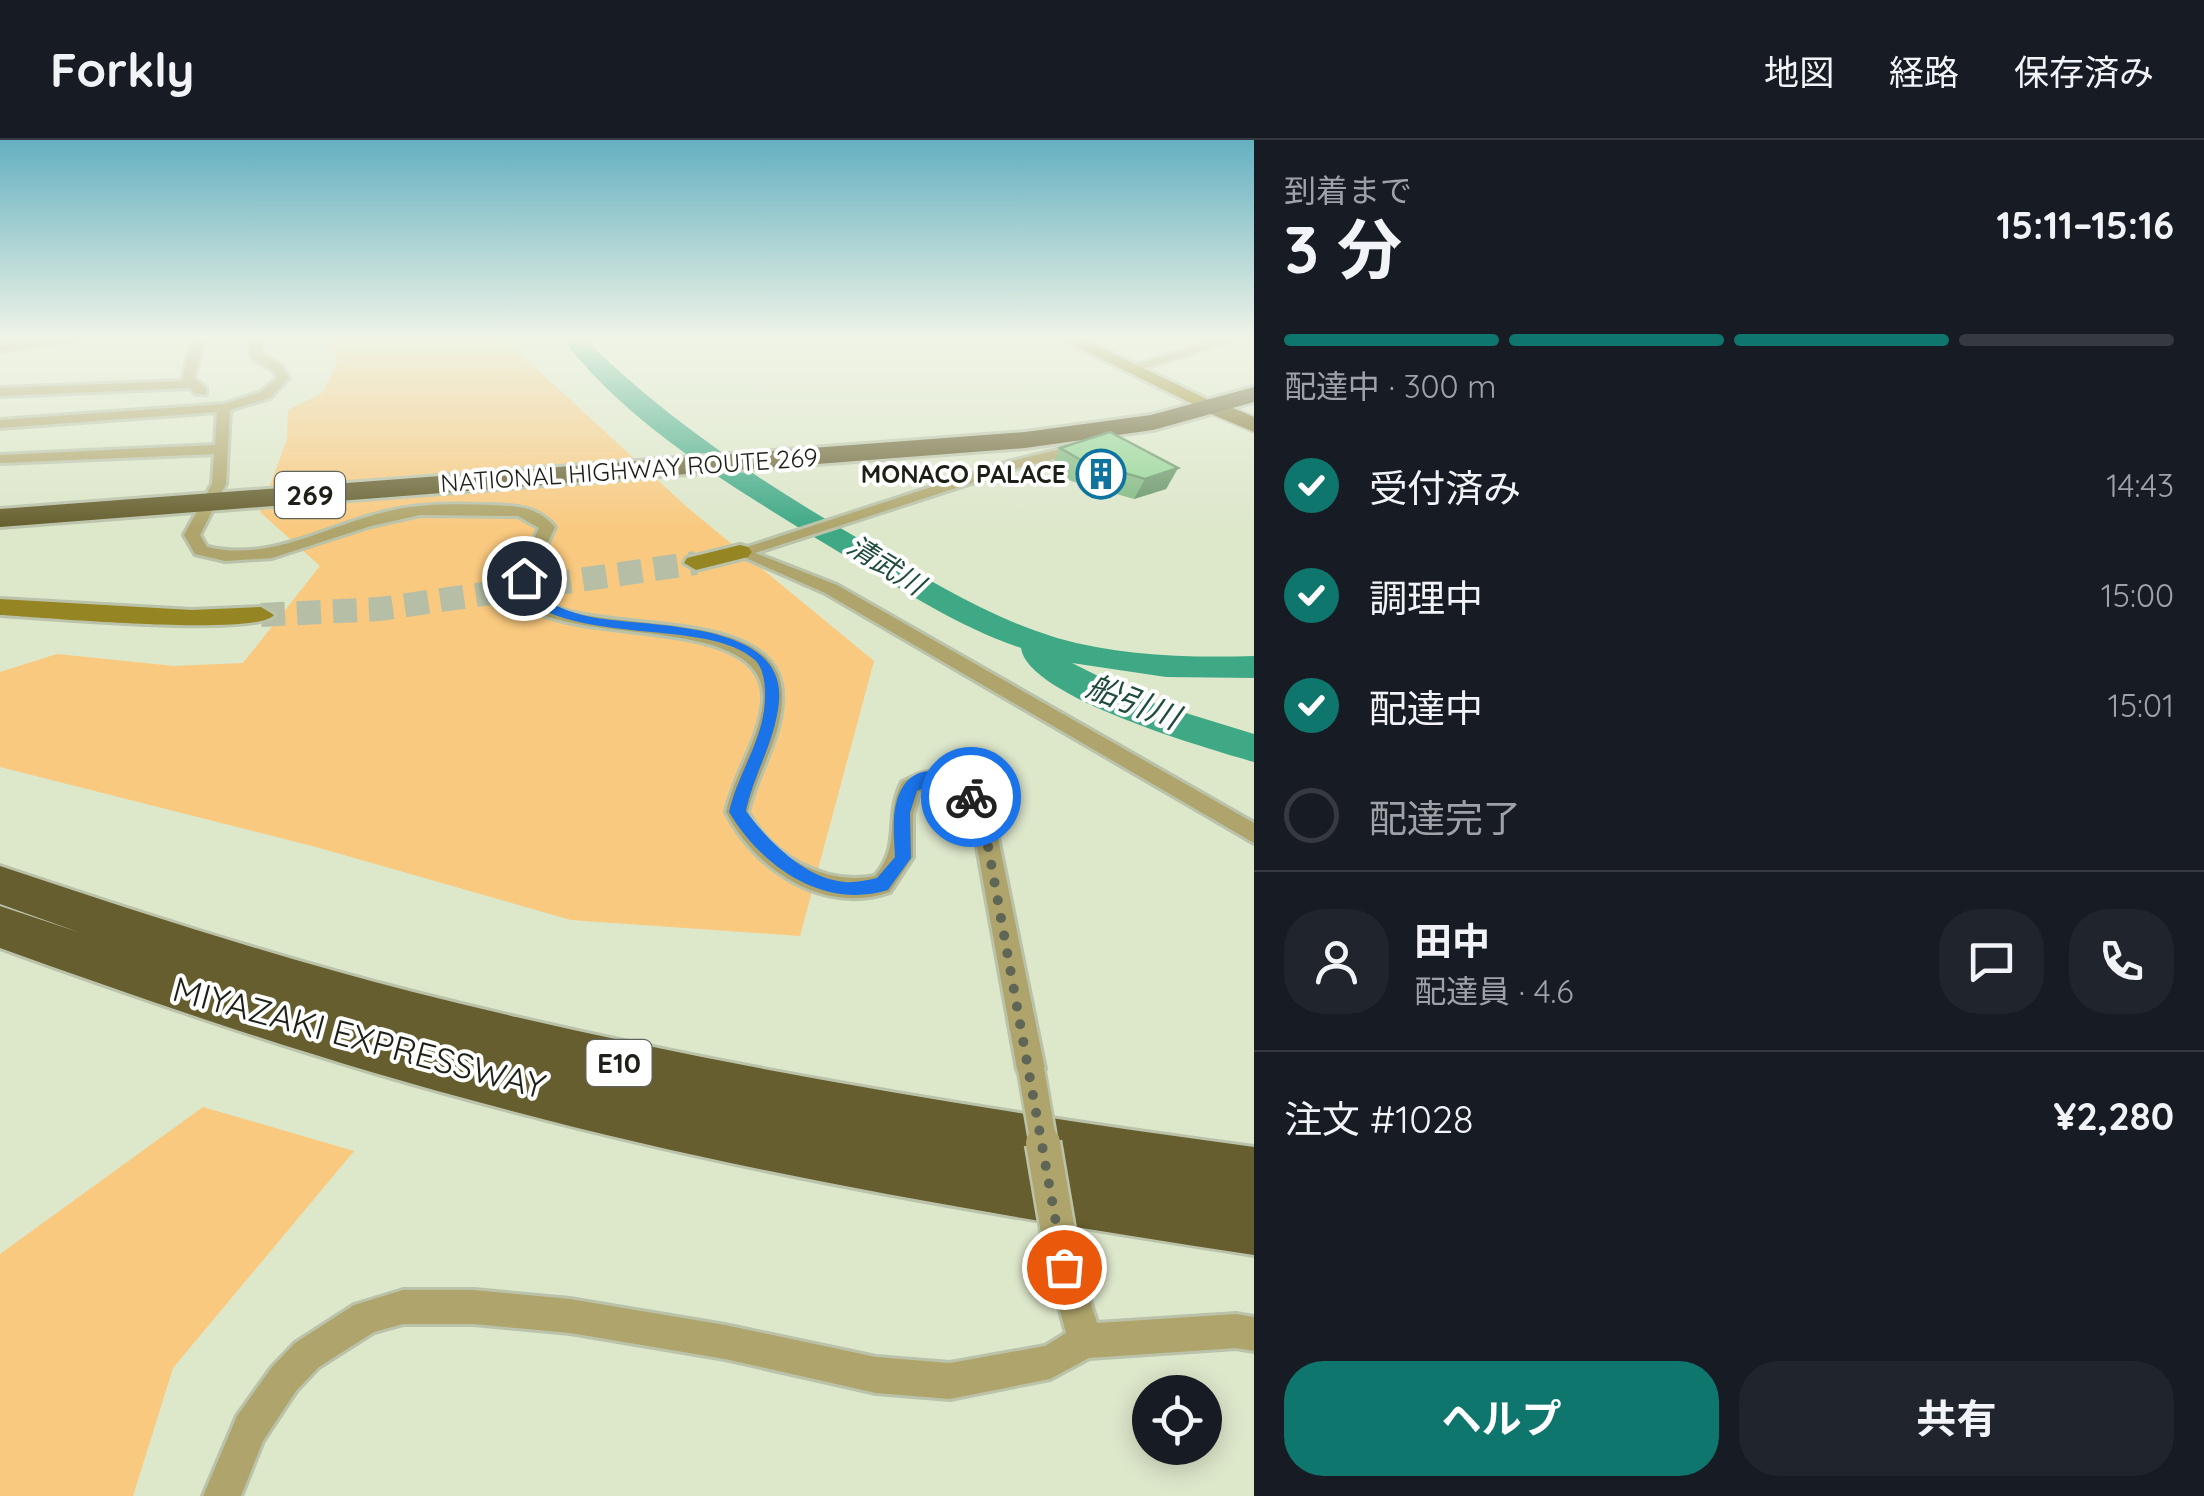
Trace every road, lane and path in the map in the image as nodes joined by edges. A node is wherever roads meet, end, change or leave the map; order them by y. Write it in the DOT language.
graph roads {
  1 [pos="215,401"];
  2 [pos="244,401"];
  3 [pos="1202,401"];
  4 [pos="1229,401"];
  5 [pos="1212,406"];
  6 [pos="224,408"];
  7 [pos="0,424"];
  8 [pos="1254,425"];
  9 [pos="220,449"];
  10 [pos="1028,450"];
  11 [pos="0,459"];
  12 [pos="206,504"];
  13 [pos="0,518"];
  14 [pos="750,549"];
  15 [pos="696,563"];
  16 [pos="0,607"];
  17 [pos="261,615"];
  18 [pos="1254,834"];
  19 [pos="0,885"];
  20 [pos="0,927"];
  21 [pos="1254,1176"];
  22 [pos="1254,1225"];
  23 [pos="1254,1334"];
  24 [pos="1085,1341"];
  25 [pos="222,1496"];
  1 -- 6 [label="street"];
  2 -- 6 [label="street"];
  3 -- 5 [label="street"];
  4 -- 5 [label="highway, NATIONAL HIGHWAY ROUTE 269 / 269"];
  5 -- 8 [label="main road"];
  5 -- 10 [label="highway, NATIONAL HIGHWAY ROUTE 269 / 269"];
  6 -- 7 [label="street"];
  6 -- 9 [label="street"];
  9 -- 11 [label="street"];
  9 -- 12 [label="street"];
  10 -- 12 [label="highway, NATIONAL HIGHWAY ROUTE 269 / 269"];
  10 -- 14 [label="street"];
  12 -- 13 [label="highway, NATIONAL HIGHWAY ROUTE 269 / 269"];
  12 -- 24 [label="street, bridge"];
  14 -- 15 [label="street"];
  14 -- 18 [label="street"];
  16 -- 17 [label="street"];
  19 -- 21 [label="highway, MIYAZAKI EXPRESSWAY / E10"];
  20 -- 22 [label="highway, MIYAZAKI EXPRESSWAY / E10"];
  23 -- 24 [label="street"];
  24 -- 25 [label="street"];
}
